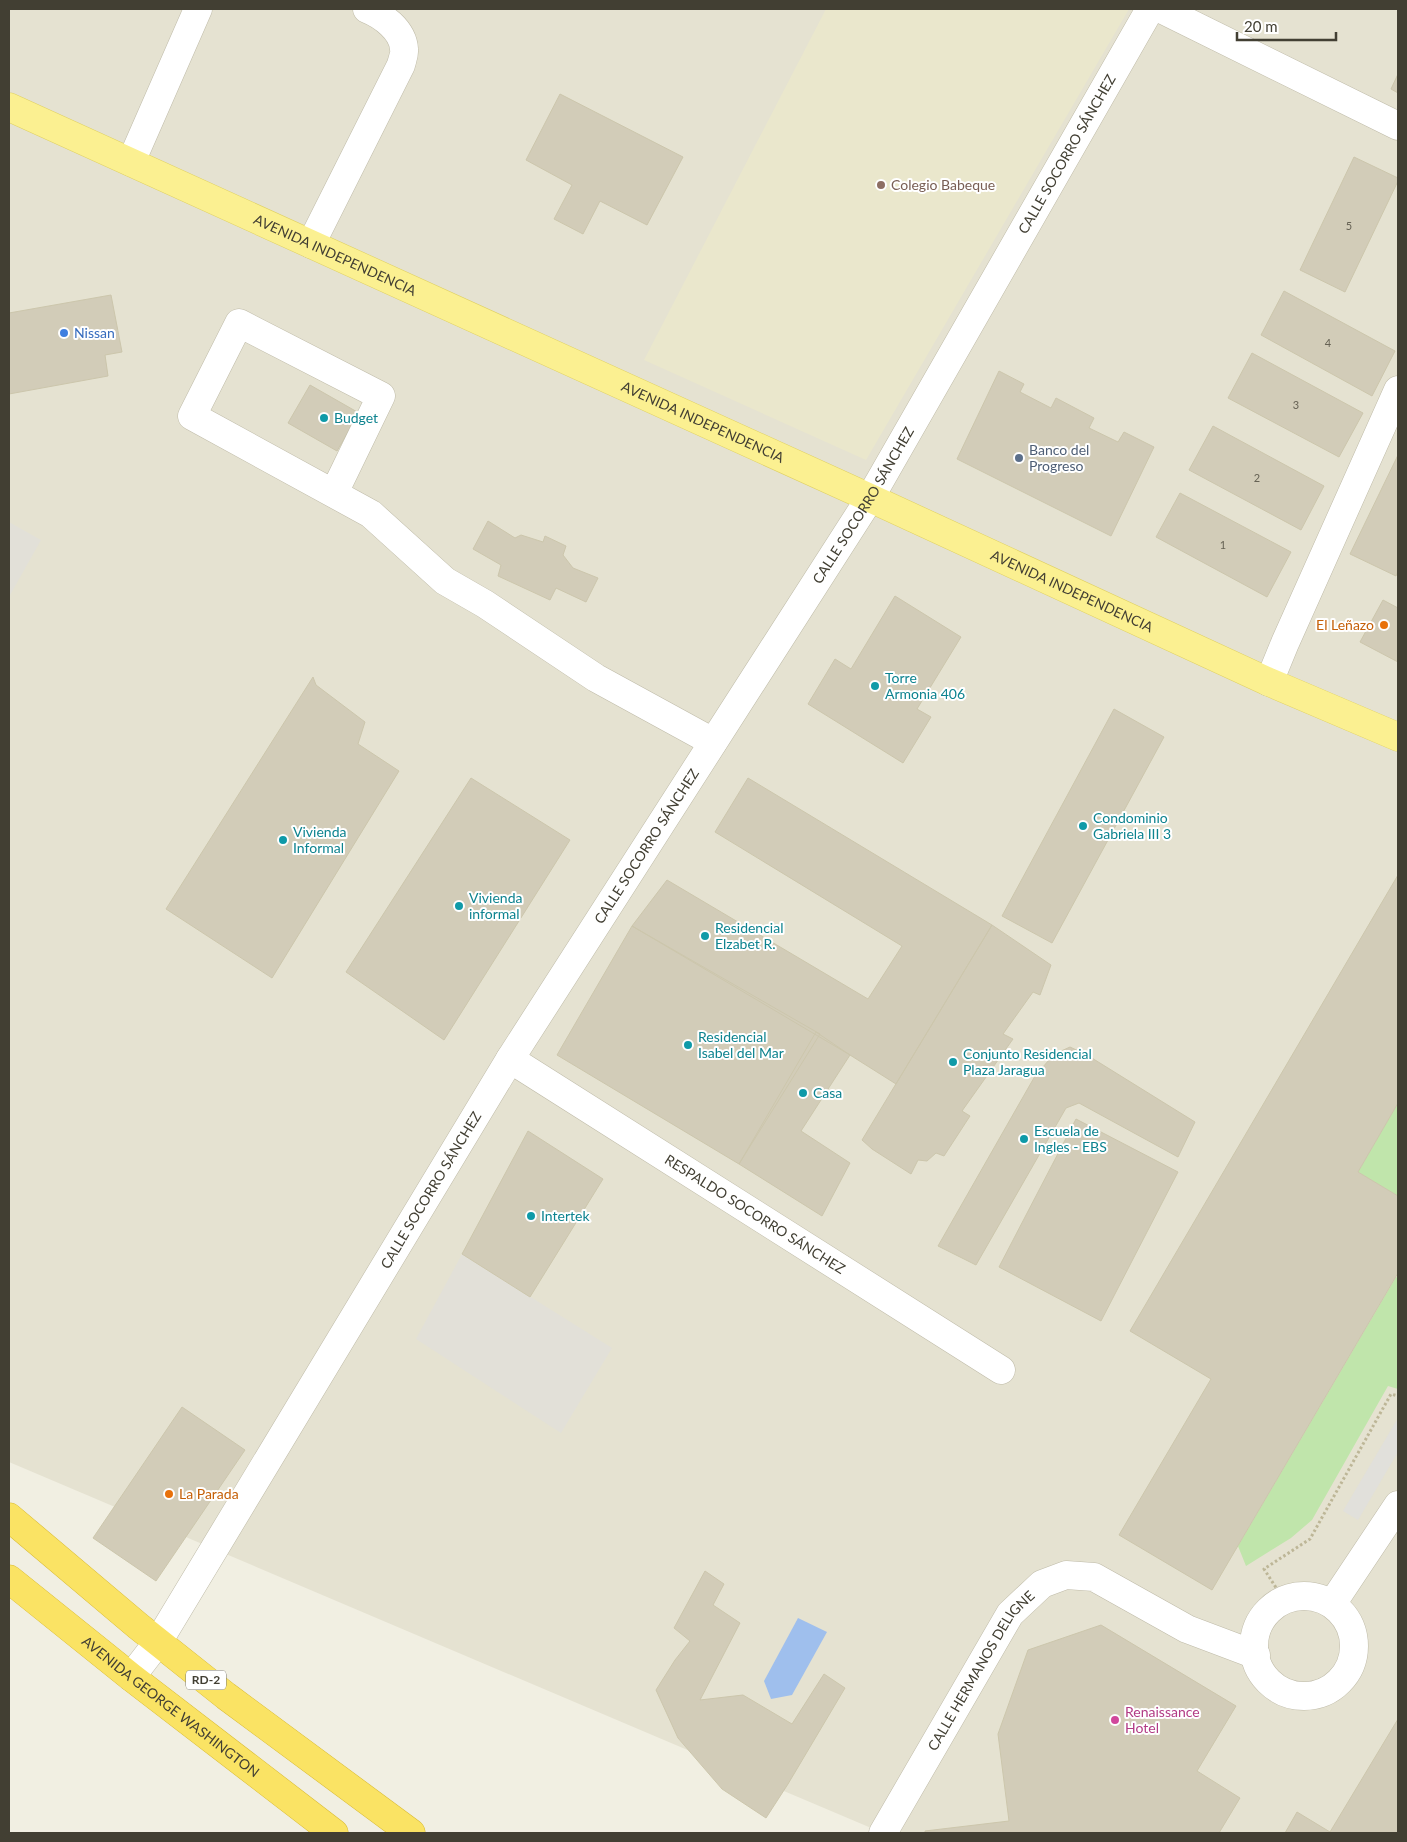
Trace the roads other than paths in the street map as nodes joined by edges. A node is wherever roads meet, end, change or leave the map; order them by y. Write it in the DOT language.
graph roads {
  1 [pos="198,9"];
  2 [pos="367,9"];
  3 [pos="1150,9"];
  4 [pos="1161,9"];
  5 [pos="9,107"];
  6 [pos="1398,126"];
  7 [pos="131,162"];
  8 [pos="311,244"];
  9 [pos="1398,390"];
  10 [pos="334,494"];
  11 [pos="870,498"];
  12 [pos="1269,682"];
  13 [pos="1398,737"];
  14 [pos="713,742"];
  15 [pos="510,1059"];
  16 [pos="1001,1370"];
  17 [pos="1398,1505"];
  18 [pos="9,1517"];
  19 [pos="9,1580"];
  20 [pos="1332,1604"];
  21 [pos="158,1642"];
  22 [pos="1256,1654"];
  23 [pos="131,1677"];
  24 [pos="334,1833"];
  25 [pos="411,1833"];
  26 [pos="883,1833"];
  1 -- 7 [label="street"];
  2 -- 8 [label="street"];
  3 -- 11 [label="street, CALLE SOCORRO SÁNCHEZ"];
  4 -- 6 [label="street"];
  5 -- 7 [label="main road, AVENIDA INDEPENDENCIA"];
  7 -- 8 [label="main road, AVENIDA INDEPENDENCIA"];
  8 -- 11 [label="main road, AVENIDA INDEPENDENCIA"];
  9 -- 12 [label="street"];
  10 -- 10 [label="street"];
  10 -- 14 [label="street"];
  11 -- 12 [label="main road, AVENIDA INDEPENDENCIA"];
  11 -- 14 [label="street, CALLE SOCORRO SÁNCHEZ"];
  12 -- 13 [label="main road, AVENIDA INDEPENDENCIA"];
  14 -- 15 [label="street, CALLE SOCORRO SÁNCHEZ"];
  15 -- 16 [label="street, RESPALDO SOCORRO SÁNCHEZ"];
  15 -- 21 [label="street, CALLE SOCORRO SÁNCHEZ"];
  17 -- 20 [label="street"];
  18 -- 21 [label="highway, RD-2"];
  19 -- 23 [label="highway, AVENIDA GEORGE WASHINGTON"];
  20 -- 22 [label="street"];
  20 -- 22 [label="street"];
  21 -- 23 [label="street, CALLE SOCORRO SÁNCHEZ"];
  21 -- 25 [label="highway, RD-2"];
  22 -- 26 [label="street, CALLE HERMANOS DELIGNE"];
  23 -- 24 [label="highway, AVENIDA GEORGE WASHINGTON"];
}
